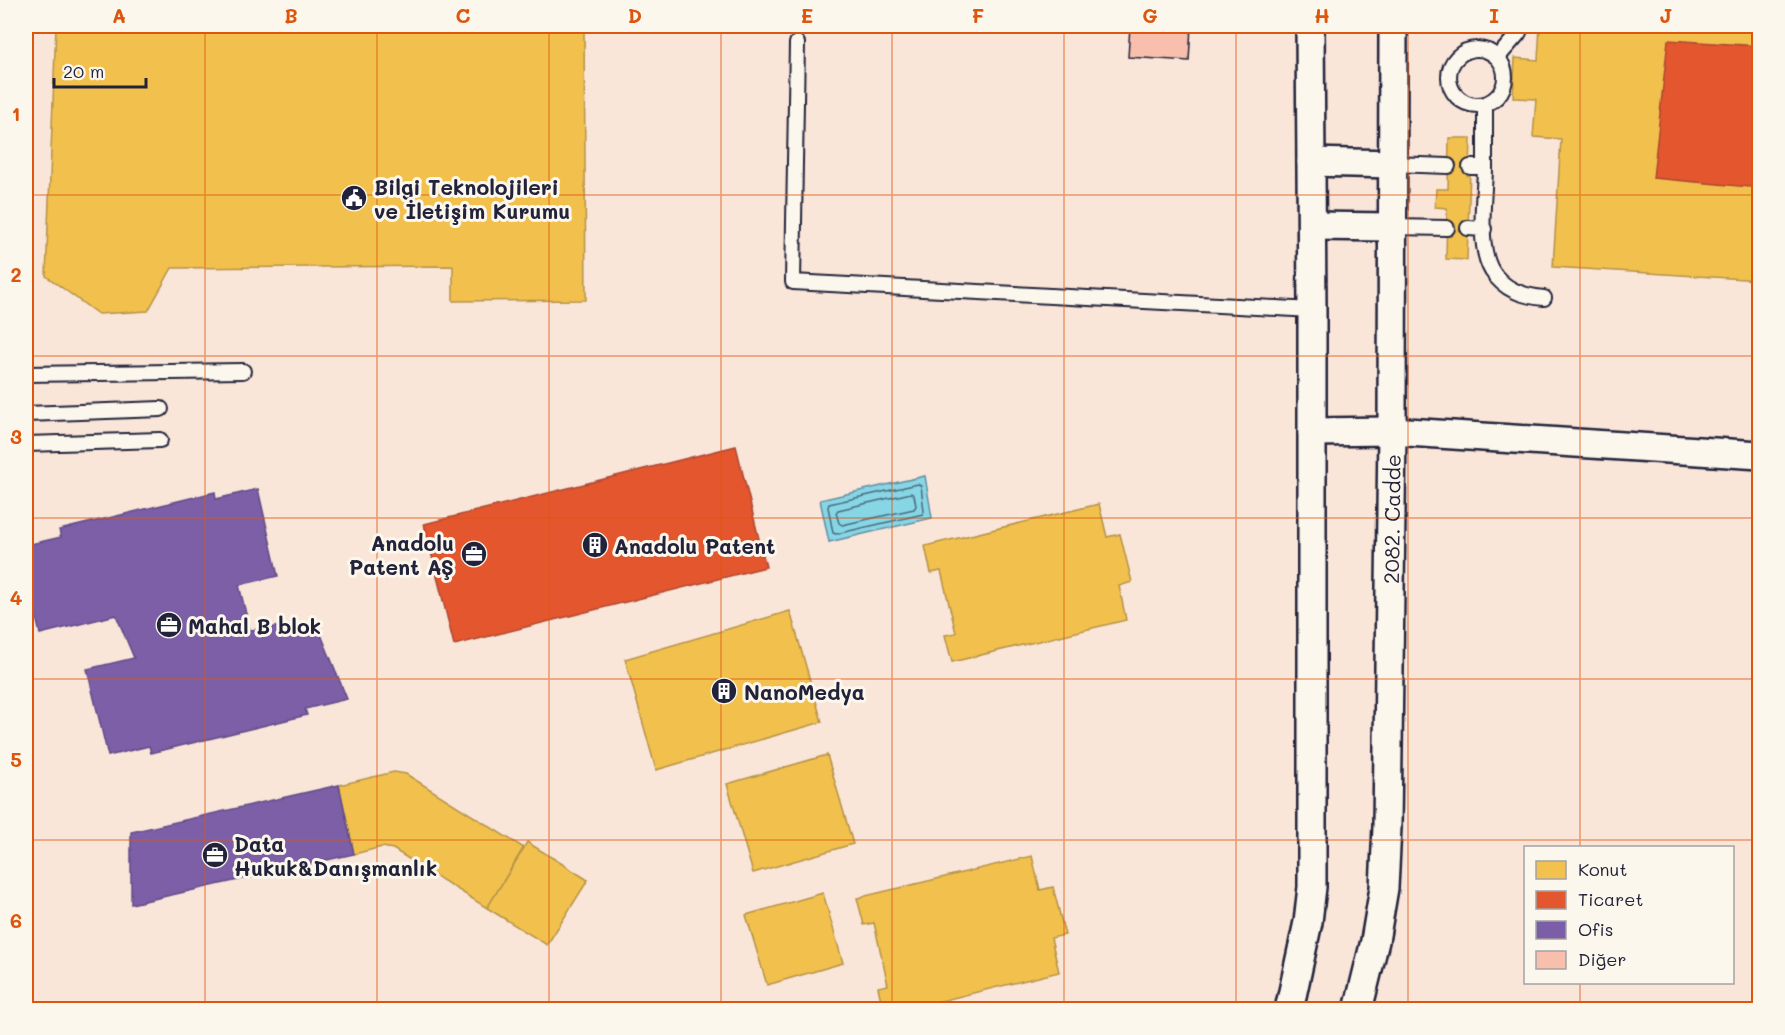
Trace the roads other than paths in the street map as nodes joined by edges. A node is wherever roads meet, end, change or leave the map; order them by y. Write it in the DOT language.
graph roads {
  1 [pos="1310,26"];
  2 [pos="1393,26"];
  3 [pos="1522,26"];
  4 [pos="797,43"];
  5 [pos="1498,57"];
  6 [pos="1485,104"];
  7 [pos="1311,162"];
  8 [pos="1393,164"];
  9 [pos="1448,166"];
  10 [pos="1470,167"];
  11 [pos="1485,167"];
  12 [pos="1312,226"];
  13 [pos="1392,227"];
  14 [pos="1447,228"];
  15 [pos="1468,228"];
  16 [pos="1484,229"];
  17 [pos="1544,298"];
  18 [pos="1312,310"];
  19 [pos="243,371"];
  20 [pos="26,374"];
  21 [pos="161,409"];
  22 [pos="26,414"];
  23 [pos="1392,431"];
  24 [pos="1312,432"];
  25 [pos="160,440"];
  26 [pos="26,444"];
  27 [pos="1760,455"];
  28 [pos="1289,1010"];
  29 [pos="1358,1010"];
  1 -- 7 [label="street"];
  2 -- 8 [label="street, 2082. Cadde"];
  3 -- 5 [label="lane"];
  4 -- 18 [label="lane"];
  5 -- 6 [label="lane"];
  5 -- 6 [label="lane"];
  6 -- 11 [label="lane"];
  7 -- 8 [label="street"];
  7 -- 12 [label="street"];
  8 -- 9 [label="lane"];
  8 -- 13 [label="street, 2082. Cadde"];
  10 -- 11 [label="lane"];
  11 -- 16 [label="lane"];
  12 -- 13 [label="street"];
  12 -- 18 [label="street"];
  13 -- 14 [label="lane"];
  13 -- 23 [label="street, 2082. Cadde"];
  15 -- 16 [label="lane"];
  16 -- 17 [label="lane"];
  18 -- 24 [label="street"];
  19 -- 20 [label="lane"];
  21 -- 22 [label="lane"];
  23 -- 24 [label="street"];
  23 -- 27 [label="street"];
  23 -- 29 [label="street, 2082. Cadde"];
  24 -- 28 [label="street"];
  25 -- 26 [label="lane"];
}
